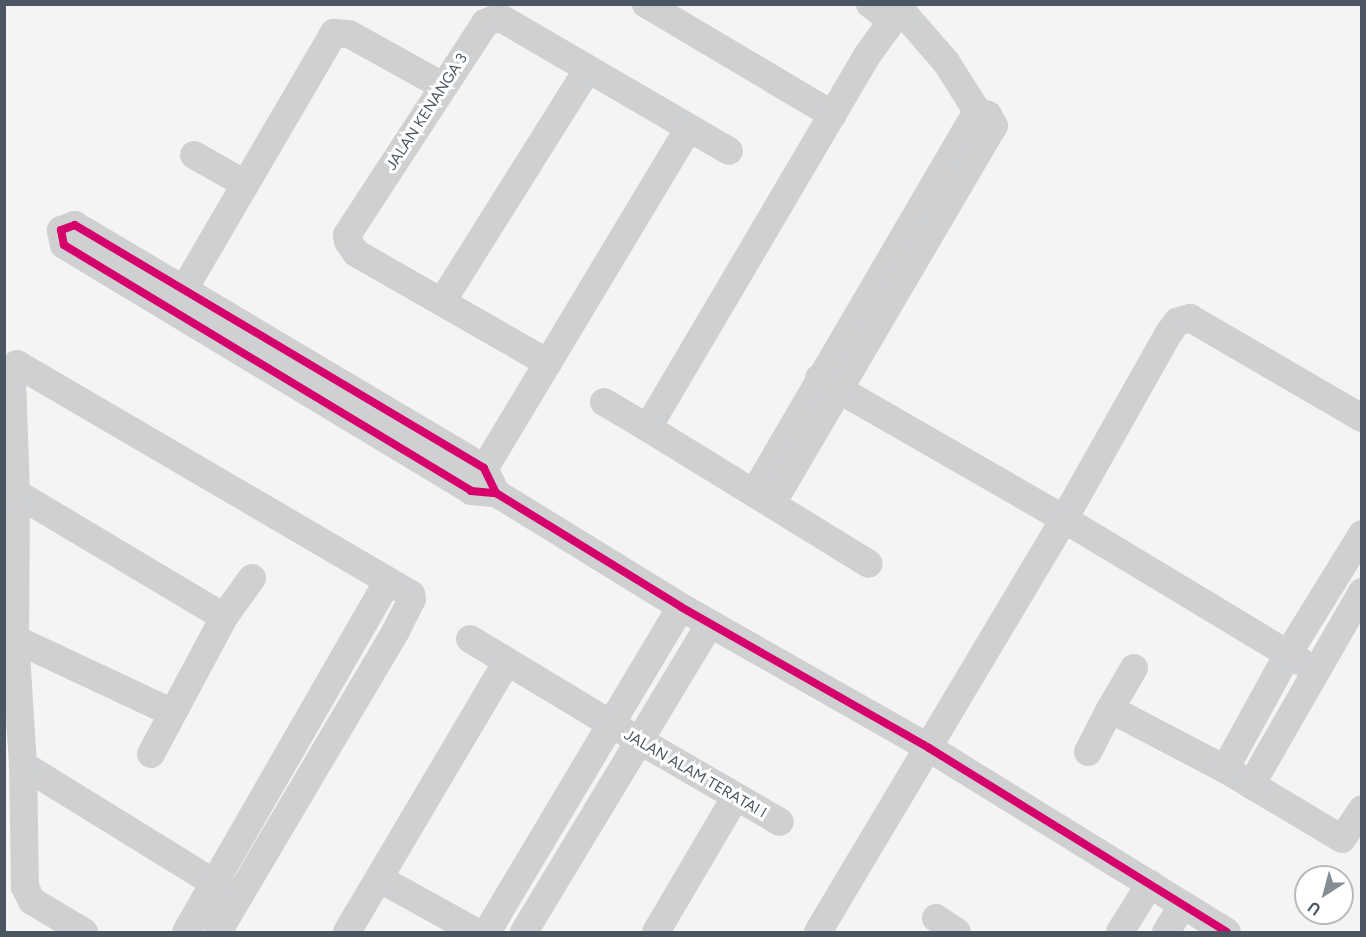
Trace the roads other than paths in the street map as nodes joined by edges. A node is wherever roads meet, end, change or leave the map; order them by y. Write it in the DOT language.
graph roads {
  1 [pos="646,4"];
  2 [pos="881,13"];
  3 [pos="587,69"];
  4 [pos="442,86"];
  5 [pos="833,115"];
  6 [pos="688,129"];
  7 [pos="729,151"];
  8 [pos="194,154"];
  9 [pos="245,184"];
  10 [pos="443,300"];
  11 [pos="548,363"];
  12 [pos="830,383"];
  13 [pos="603,402"];
  14 [pos="1362,418"];
  15 [pos="648,428"];
  16 [pos="484,484"];
  17 [pos="16,493"];
  18 [pos="764,497"];
  19 [pos="1064,519"];
  20 [pos="1357,552"];
  21 [pos="869,564"];
  22 [pos="252,578"];
  23 [pos="1362,592"];
  24 [pos="681,607"];
  25 [pos="224,617"];
  26 [pos="710,624"];
  27 [pos="15,639"];
  28 [pos="470,639"];
  29 [pos="1288,654"];
  30 [pos="506,663"];
  31 [pos="1134,668"];
  32 [pos="1315,670"];
  33 [pos="1110,709"];
  34 [pos="171,712"];
  35 [pos="611,724"];
  36 [pos="638,741"];
  37 [pos="929,748"];
  38 [pos="1088,752"];
  39 [pos="151,754"];
  40 [pos="23,765"];
  41 [pos="1225,769"];
  42 [pos="1251,785"];
  43 [pos="735,798"];
  44 [pos="1362,808"];
  45 [pos="780,822"];
  46 [pos="1352,846"];
  47 [pos="380,879"];
  48 [pos="1150,884"];
  49 [pos="226,891"];
  50 [pos="1183,905"];
  51 [pos="84,933"];
  52 [pos="186,933"];
  53 [pos="219,933"];
  54 [pos="347,933"];
  55 [pos="476,933"];
  56 [pos="487,933"];
  57 [pos="524,933"];
  58 [pos="656,933"];
  59 [pos="818,933"];
  60 [pos="1120,933"];
  61 [pos="1166,933"];
  62 [pos="1227,933"];
  1 -- 5 [label="street"];
  2 -- 5 [label="street"];
  2 -- 12 [label="street"];
  3 -- 4 [label="street, JALAN KENANGA 3"];
  3 -- 6 [label="street, JALAN KENANGA 3"];
  3 -- 10 [label="street"];
  4 -- 9 [label="street"];
  4 -- 10 [label="street, JALAN KENANGA 3"];
  5 -- 15 [label="street"];
  6 -- 7 [label="street, JALAN KENANGA 3"];
  6 -- 11 [label="street"];
  8 -- 9 [label="street"];
  9 -- 16 [label="street"];
  10 -- 11 [label="street, JALAN KENANGA 3"];
  11 -- 16 [label="street"];
  12 -- 18 [label="street"];
  12 -- 19 [label="street"];
  13 -- 15 [label="street"];
  14 -- 19 [label="street"];
  15 -- 18 [label="street"];
  16 -- 24 [label="street"];
  17 -- 25 [label="street"];
  17 -- 27 [label="street"];
  17 -- 49 [label="street"];
  18 -- 21 [label="street"];
  19 -- 29 [label="street"];
  19 -- 37 [label="street"];
  20 -- 29 [label="street"];
  22 -- 25 [label="street"];
  23 -- 32 [label="street"];
  24 -- 26 [label="street"];
  24 -- 35 [label="street"];
  25 -- 34 [label="street"];
  26 -- 36 [label="street"];
  26 -- 37 [label="street"];
  27 -- 34 [label="street"];
  27 -- 40 [label="street"];
  28 -- 30 [label="street, JALAN ALAM TERATAI I"];
  29 -- 32 [label="street"];
  29 -- 41 [label="street"];
  30 -- 35 [label="street, JALAN ALAM TERATAI I"];
  30 -- 47 [label="street"];
  31 -- 33 [label="street"];
  32 -- 42 [label="street"];
  33 -- 38 [label="street"];
  33 -- 41 [label="street"];
  34 -- 39 [label="street"];
  35 -- 36 [label="street, JALAN ALAM TERATAI I"];
  35 -- 56 [label="street"];
  36 -- 43 [label="street, JALAN ALAM TERATAI I"];
  36 -- 57 [label="street"];
  37 -- 48 [label="street"];
  37 -- 59 [label="street"];
  40 -- 49 [label="street"];
  40 -- 51 [label="street"];
  41 -- 42 [label="street"];
  42 -- 46 [label="street"];
  43 -- 45 [label="street, JALAN ALAM TERATAI I"];
  43 -- 58 [label="street"];
  44 -- 46 [label="street"];
  47 -- 54 [label="street"];
  47 -- 55 [label="street"];
  48 -- 50 [label="street"];
  48 -- 60 [label="street"];
  49 -- 52 [label="street"];
  49 -- 53 [label="street"];
  50 -- 61 [label="street"];
  50 -- 62 [label="street"];
}
